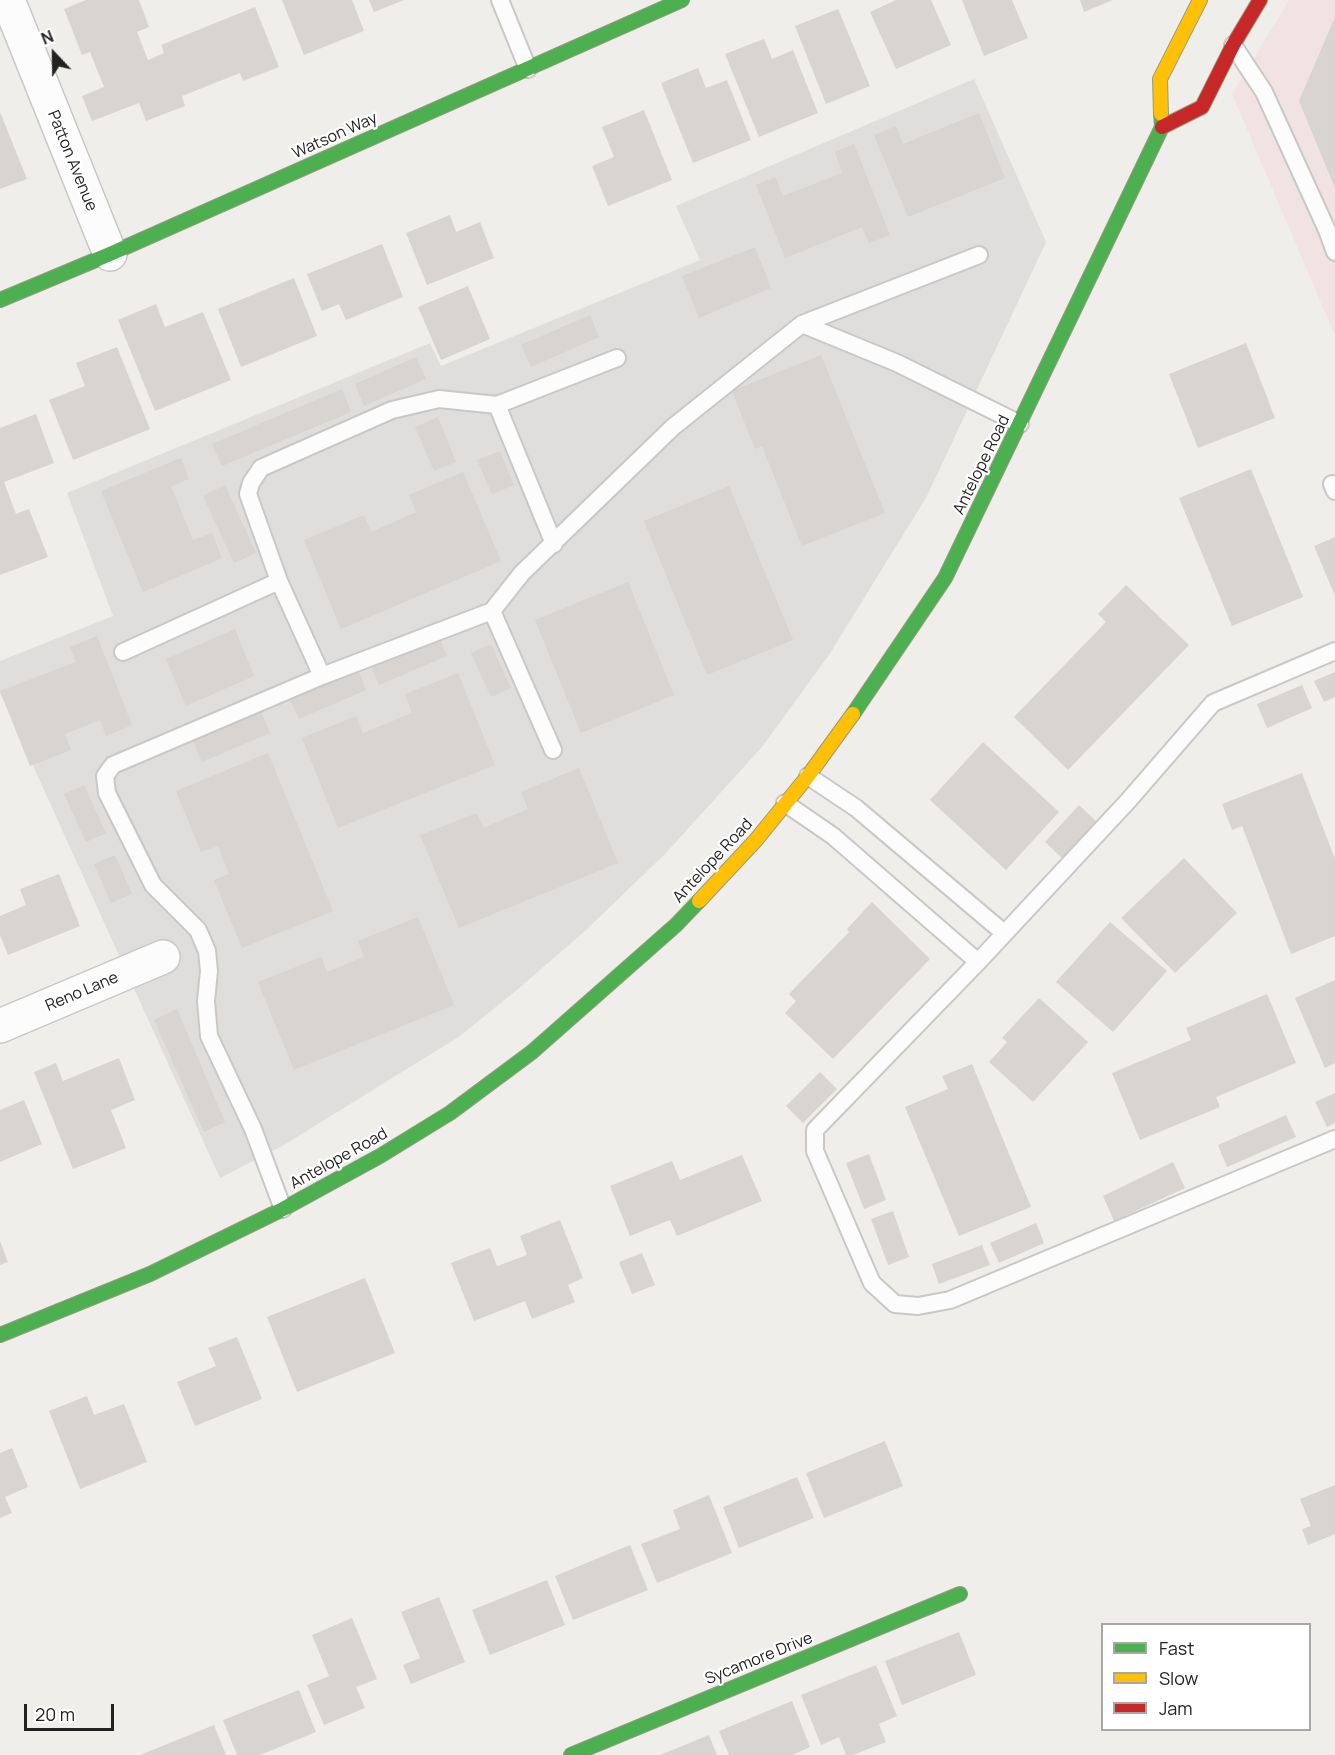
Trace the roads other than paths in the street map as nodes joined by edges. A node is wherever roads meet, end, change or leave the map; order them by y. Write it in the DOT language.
graph roads {
  1 [pos="8,0"];
  2 [pos="500,0"];
  3 [pos="682,0"];
  4 [pos="1200,0"];
  5 [pos="1260,0"];
  6 [pos="1233,45"];
  7 [pos="528,69"];
  8 [pos="1162,127"];
  9 [pos="1335,252"];
  10 [pos="110,254"];
  11 [pos="979,255"];
  12 [pos="0,300"];
  13 [pos="802,324"];
  14 [pos="617,358"];
  15 [pos="497,405"];
  16 [pos="1020,424"];
  17 [pos="554,544"];
  18 [pos="279,581"];
  19 [pos="492,611"];
  20 [pos="1335,651"];
  21 [pos="123,652"];
  22 [pos="322,676"];
  23 [pos="553,750"];
  24 [pos="808,776"];
  25 [pos="785,803"];
  26 [pos="1004,933"];
  27 [pos="163,957"];
  28 [pos="978,962"];
  29 [pos="0,1026"];
  30 [pos="1335,1139"];
  31 [pos="284,1209"];
  32 [pos="0,1335"];
  33 [pos="960,1594"];
  34 [pos="571,1755"];
  1 -- 10 [label="street, Patton Avenue"];
  2 -- 7 [label="lane"];
  3 -- 7 [label="main road, Watson Way"];
  4 -- 8 [label="main road, Antelope Road"];
  5 -- 6 [label="main road"];
  6 -- 8 [label="main road"];
  6 -- 9 [label="lane"];
  7 -- 10 [label="main road, Watson Way"];
  8 -- 16 [label="main road, Antelope Road"];
  10 -- 12 [label="main road, Watson Way"];
  11 -- 13 [label="lane"];
  13 -- 16 [label="lane"];
  13 -- 17 [label="lane"];
  14 -- 15 [label="lane"];
  15 -- 17 [label="lane"];
  15 -- 18 [label="lane"];
  16 -- 24 [label="main road, Antelope Road"];
  17 -- 19 [label="lane"];
  18 -- 21 [label="lane"];
  18 -- 22 [label="lane"];
  19 -- 22 [label="lane"];
  19 -- 23 [label="lane"];
  20 -- 26 [label="lane"];
  22 -- 31 [label="lane"];
  24 -- 25 [label="main road, Antelope Road"];
  24 -- 26 [label="lane"];
  25 -- 28 [label="lane"];
  25 -- 31 [label="main road, Antelope Road"];
  26 -- 28 [label="lane"];
  27 -- 29 [label="street, Reno Lane"];
  28 -- 30 [label="lane"];
  31 -- 32 [label="main road, Antelope Road"];
  33 -- 34 [label="main road, Sycamore Drive"];
}
